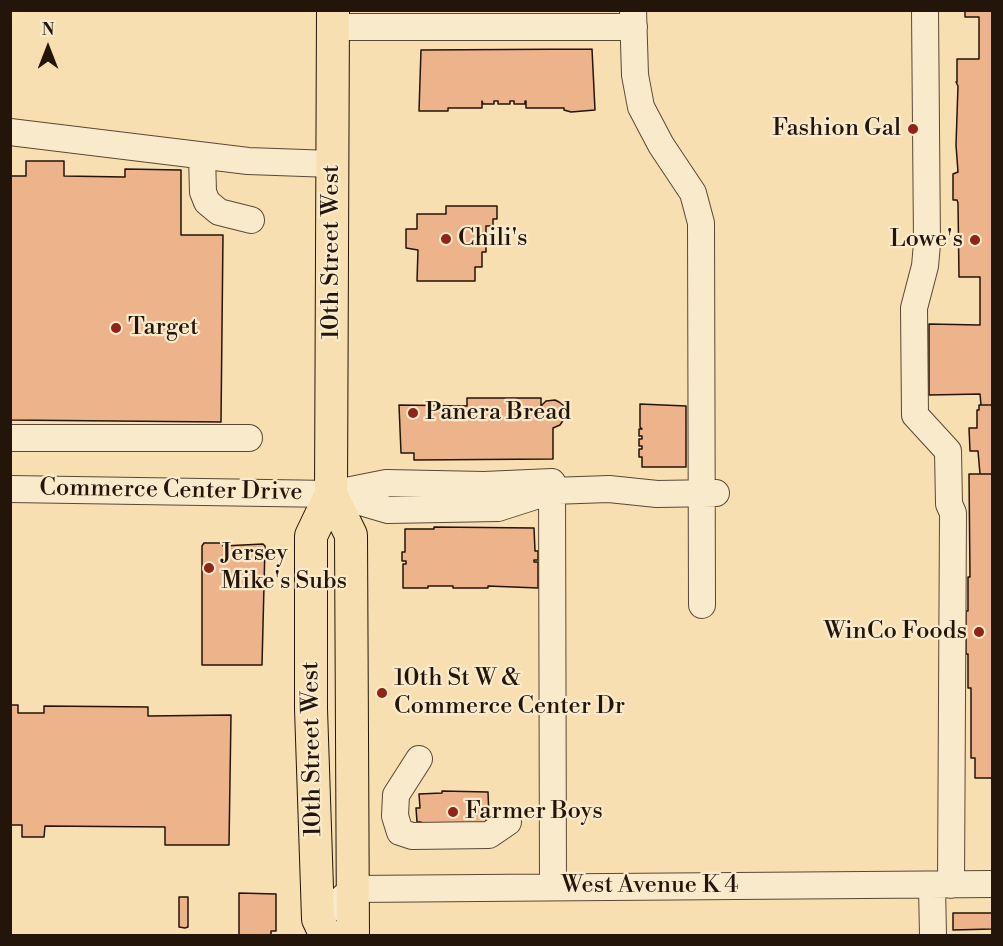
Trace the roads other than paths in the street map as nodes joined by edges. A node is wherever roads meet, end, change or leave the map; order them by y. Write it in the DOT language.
graph roads {
  1 [pos="925,10"];
  2 [pos="333,19"];
  3 [pos="633,19"];
  4 [pos="10,132"];
  5 [pos="202,156"];
  6 [pos="332,164"];
  7 [pos="251,220"];
  8 [pos="10,438"];
  9 [pos="249,438"];
  10 [pos="10,489"];
  11 [pos="551,491"];
  12 [pos="710,493"];
  13 [pos="331,494"];
  14 [pos="702,605"];
  15 [pos="311,675"];
  16 [pos="419,759"];
  17 [pos="508,822"];
  18 [pos="993,884"];
  19 [pos="942,885"];
  20 [pos="553,887"];
  21 [pos="353,889"];
  22 [pos="322,927"];
  23 [pos="353,936"];
  24 [pos="933,936"];
  1 -- 19 [label="street"];
  2 -- 3 [label="street"];
  2 -- 6 [label="main road, 10th Street West"];
  3 -- 12 [label="street"];
  4 -- 5 [label="street"];
  5 -- 6 [label="street"];
  5 -- 7 [label="street"];
  6 -- 13 [label="main road, 10th Street West"];
  8 -- 9 [label="street"];
  10 -- 13 [label="street, Commerce Center Drive"];
  11 -- 12 [label="street"];
  11 -- 13 [label="street, Commerce Center Drive"];
  11 -- 20 [label="street"];
  12 -- 14 [label="street"];
  13 -- 15 [label="main road, 10th Street West"];
  13 -- 21 [label="main road, 10th Street West"];
  15 -- 21 [label="main road"];
  15 -- 22 [label="main road, 10th Street West"];
  16 -- 17 [label="street"];
  18 -- 19 [label="street, West Avenue K 4"];
  19 -- 20 [label="street, West Avenue K 4"];
  19 -- 24 [label="street"];
  20 -- 21 [label="street, West Avenue K 4"];
  21 -- 22 [label="street"];
  21 -- 23 [label="main road, 10th Street West"];
}
